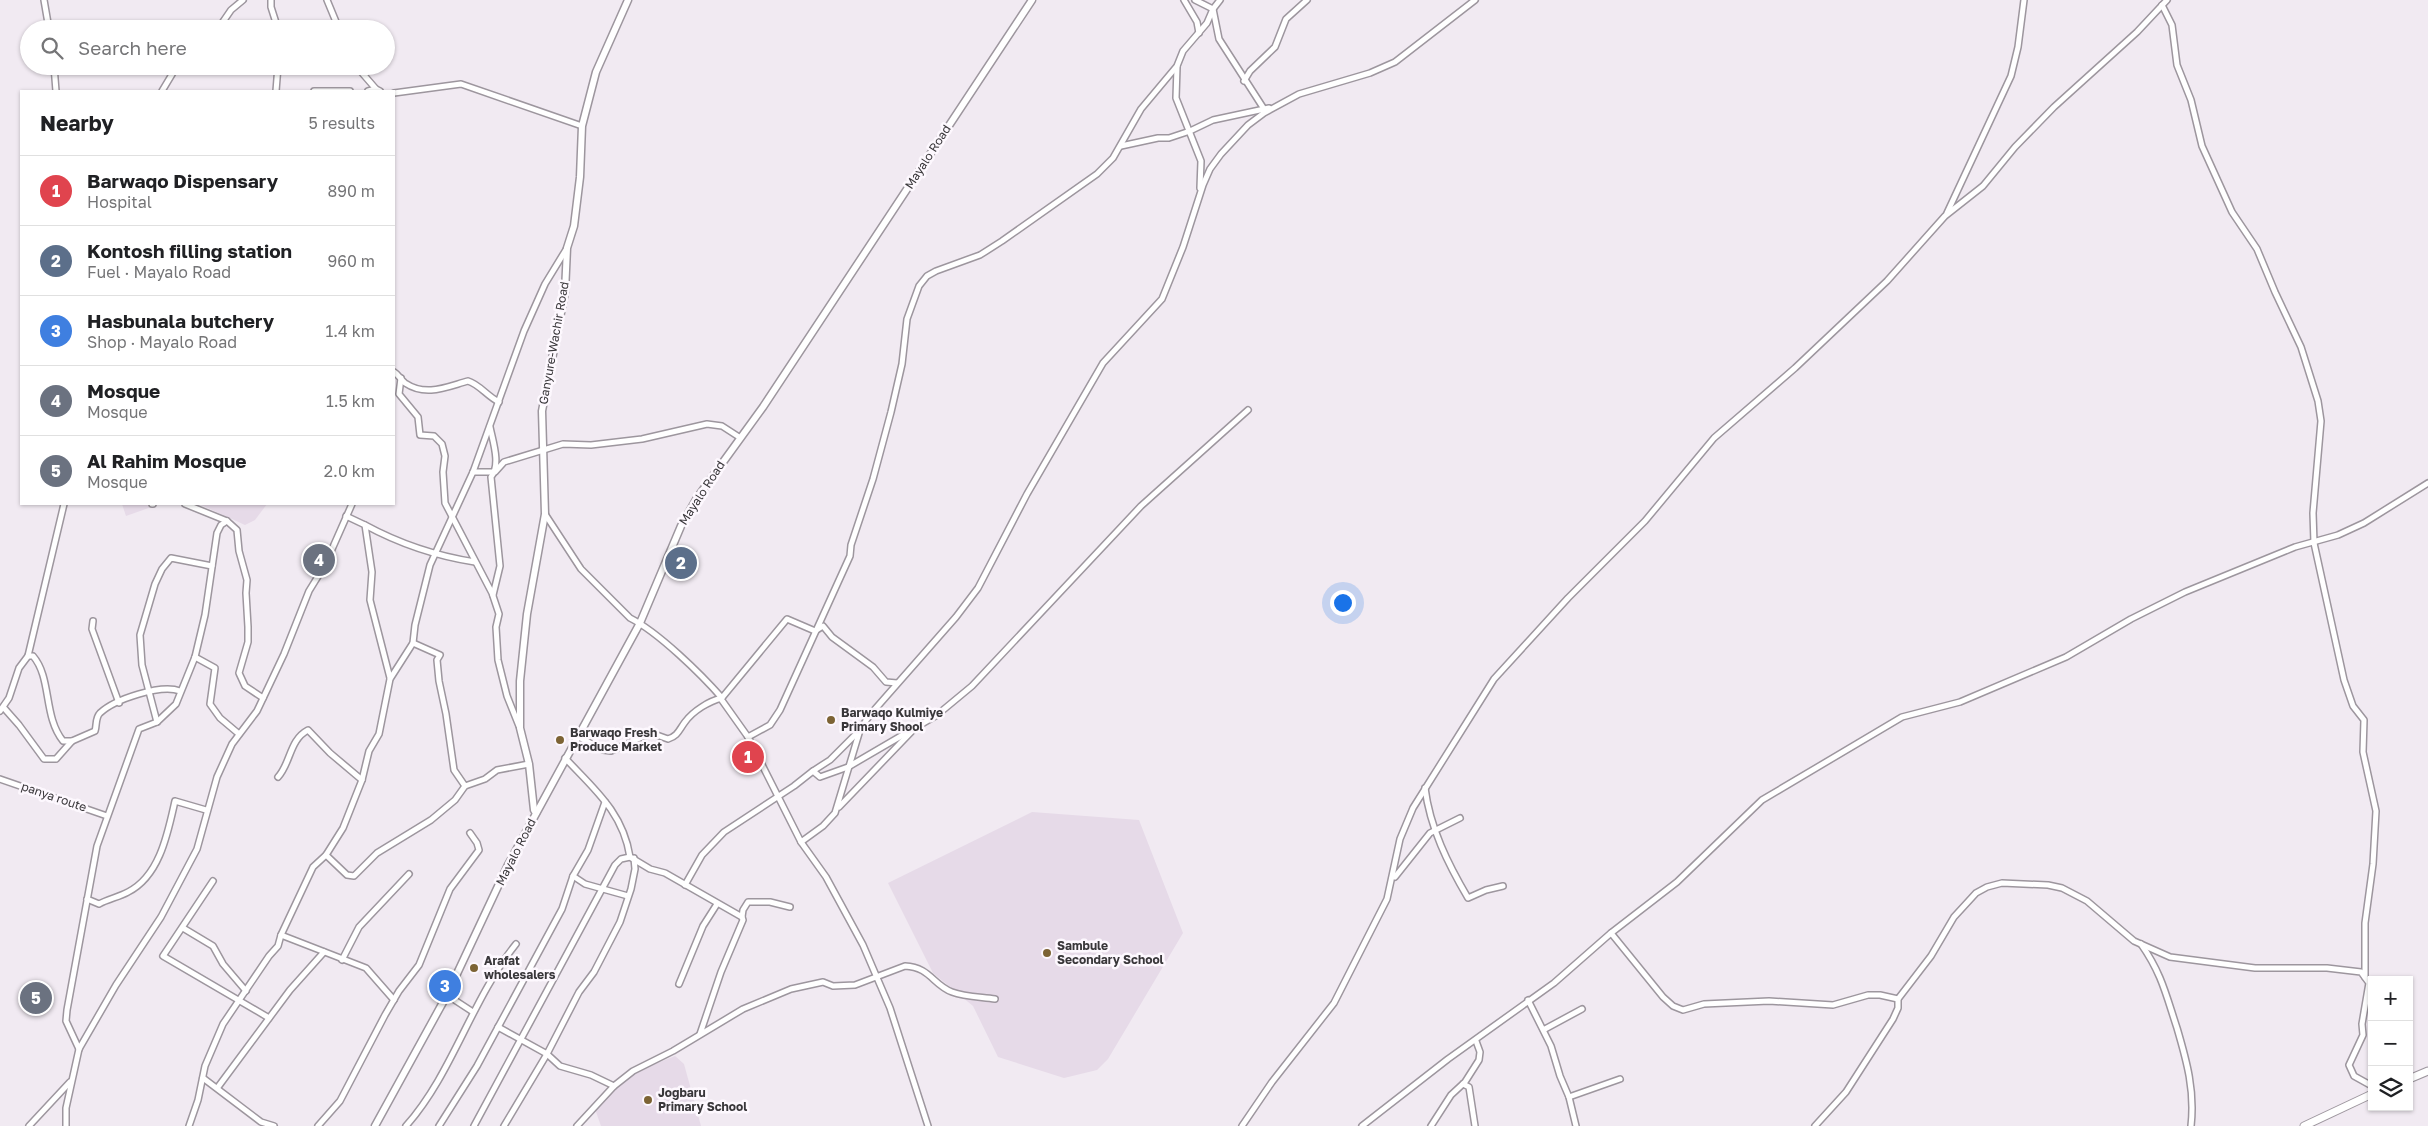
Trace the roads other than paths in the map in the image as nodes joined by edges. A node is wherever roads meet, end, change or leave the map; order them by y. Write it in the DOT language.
graph roads {
  1 [pos="44,0"];
  2 [pos="243,0"];
  3 [pos="271,0"];
  4 [pos="327,0"];
  5 [pos="628,0"];
  6 [pos="1032,0"];
  7 [pos="1184,0"];
  8 [pos="1195,0"];
  9 [pos="1220,0"];
  10 [pos="1307,0"];
  11 [pos="1475,0"];
  12 [pos="2024,0"];
  13 [pos="2167,0"];
  14 [pos="2162,5"];
  15 [pos="1213,8"];
  16 [pos="47,20"];
  17 [pos="224,20"];
  18 [pos="275,20"];
  19 [pos="335,20"];
  20 [pos="1199,32"];
  21 [pos="1177,66"];
  22 [pos="55,75"];
  23 [pos="172,75"];
  24 [pos="277,75"];
  25 [pos="364,75"];
  26 [pos="1244,81"];
  27 [pos="56,90"];
  28 [pos="163,90"];
  29 [pos="276,90"];
  30 [pos="378,90"];
  31 [pos="395,94"];
  32 [pos="1273,108"];
  33 [pos="1264,109"];
  34 [pos="582,126"];
  35 [pos="1190,132"];
  36 [pos="1121,146"];
  37 [pos="1199,202"];
  38 [pos="1946,216"];
  39 [pos="567,248"];
  40 [pos="395,373"];
  41 [pos="401,378"];
  42 [pos="499,402"];
  43 [pos="1248,410"];
  44 [pos="490,426"];
  45 [pos="739,437"];
  46 [pos="543,449"];
  47 [pos="473,472"];
  48 [pos="496,472"];
  49 [pos="2428,483"];
  50 [pos="64,505"];
  51 [pos="187,505"];
  52 [pos="352,505"];
  53 [pos="544,514"];
  54 [pos="346,516"];
  55 [pos="453,516"];
  56 [pos="227,521"];
  57 [pos="365,525"];
  58 [pos="2314,542"];
  59 [pos="434,555"];
  60 [pos="475,562"];
  61 [pos="212,566"];
  62 [pos="493,596"];
  63 [pos="94,621"];
  64 [pos="640,623"];
  65 [pos="814,631"];
  66 [pos="413,642"];
  67 [pos="28,656"];
  68 [pos="195,657"];
  69 [pos="390,679"];
  70 [pos="897,683"];
  71 [pos="150,691"];
  72 [pos="180,691"];
  73 [pos="263,698"];
  74 [pos="722,698"];
  75 [pos="119,703"];
  76 [pos="2,709"];
  77 [pos="157,722"];
  78 [pos="915,727"];
  79 [pos="520,728"];
  80 [pos="860,730"];
  81 [pos="240,734"];
  82 [pos="577,736"];
  83 [pos="748,737"];
  84 [pos="72,742"];
  85 [pos="565,758"];
  86 [pos="529,764"];
  87 [pos="848,766"];
  88 [pos="813,771"];
  89 [pos="278,777"];
  90 [pos="0,779"];
  91 [pos="362,780"];
  92 [pos="464,786"];
  93 [pos="1425,788"];
  94 [pos="779,796"];
  95 [pos="606,802"];
  96 [pos="838,807"];
  97 [pos="206,810"];
  98 [pos="536,813"];
  99 [pos="107,816"];
  100 [pos="1460,818"];
  101 [pos="1435,831"];
  102 [pos="470,833"];
  103 [pos="802,842"];
  104 [pos="326,855"];
  105 [pos="632,857"];
  106 [pos="409,874"];
  107 [pos="573,876"];
  108 [pos="1393,880"];
  109 [pos="213,881"];
  110 [pos="685,885"];
  111 [pos="1503,886"];
  112 [pos="602,890"];
  113 [pos="628,896"];
  114 [pos="87,899"];
  115 [pos="717,904"];
  116 [pos="790,907"];
  117 [pos="742,917"];
  118 [pos="183,928"];
  119 [pos="1611,933"];
  120 [pos="281,935"];
  121 [pos="2140,942"];
  122 [pos="516,944"];
  123 [pos="324,952"];
  124 [pos="342,960"];
  125 [pos="2365,977"];
  126 [pos="877,978"];
  127 [pos="680,984"];
  128 [pos="246,991"];
  129 [pos="447,995"];
  130 [pos="995,999"];
  131 [pos="1898,999"];
  132 [pos="241,1000"];
  133 [pos="394,1000"];
  134 [pos="1528,1000"];
  135 [pos="1582,1008"];
  136 [pos="473,1012"];
  137 [pos="269,1018"];
  138 [pos="498,1027"];
  139 [pos="1545,1029"];
  140 [pos="700,1034"];
  141 [pos="522,1040"];
  142 [pos="1476,1041"];
  143 [pos="79,1049"];
  144 [pos="547,1054"];
  145 [pos="2428,1071"];
  146 [pos="2413,1077"];
  147 [pos="203,1078"];
  148 [pos="1620,1079"];
  149 [pos="71,1082"];
  150 [pos="1463,1084"];
  151 [pos="2368,1084"];
  152 [pos="614,1086"];
  153 [pos="218,1087"];
  154 [pos="2368,1096"];
  155 [pos="1569,1097"];
  156 [pos="261,1122"];
  157 [pos="29,1126"];
  158 [pos="66,1126"];
  159 [pos="189,1126"];
  160 [pos="256,1126"];
  161 [pos="274,1126"];
  162 [pos="318,1126"];
  163 [pos="375,1126"];
  164 [pos="406,1126"];
  165 [pos="440,1126"];
  166 [pos="474,1126"];
  167 [pos="504,1126"];
  168 [pos="577,1126"];
  169 [pos="928,1126"];
  170 [pos="1242,1126"];
  171 [pos="1362,1126"];
  172 [pos="1431,1126"];
  173 [pos="1475,1126"];
  174 [pos="1576,1126"];
  175 [pos="1815,1126"];
  176 [pos="2191,1126"];
  177 [pos="2304,1126"];
  1 -- 16 [label="street"];
  2 -- 17 [label="street"];
  3 -- 18 [label="street"];
  4 -- 19 [label="street"];
  5 -- 34 [label="street, Ganyure-Wachir Road"];
  6 -- 45 [label="street, Mayalo Road"];
  7 -- 20 [label="street"];
  8 -- 15 [label="street"];
  9 -- 15 [label="street"];
  10 -- 26 [label="street"];
  11 -- 32 [label="street"];
  12 -- 38 [label="street"];
  13 -- 14 [label="street"];
  14 -- 38 [label="street"];
  14 -- 58 [label="street"];
  15 -- 20 [label="street"];
  15 -- 26 [label="street"];
  20 -- 21 [label="street"];
  21 -- 35 [label="street"];
  21 -- 36 [label="street"];
  22 -- 27 [label="street"];
  23 -- 28 [label="street"];
  24 -- 29 [label="street"];
  25 -- 30 [label="street"];
  26 -- 33 [label="street"];
  31 -- 34 [label="street"];
  32 -- 33 [label="street"];
  32 -- 37 [label="street"];
  33 -- 35 [label="street"];
  34 -- 39 [label="street, Ganyure-Wachir Road"];
  35 -- 36 [label="street"];
  35 -- 37 [label="street"];
  36 -- 65 [label="street"];
  37 -- 70 [label="street"];
  38 -- 93 [label="street"];
  39 -- 42 [label="street"];
  39 -- 46 [label="street, Ganyure-Wachir Road"];
  40 -- 41 [label="street"];
  41 -- 42 [label="street"];
  41 -- 55 [label="street"];
  42 -- 44 [label="street"];
  43 -- 78 [label="street"];
  44 -- 47 [label="street"];
  44 -- 48 [label="street"];
  45 -- 46 [label="street"];
  45 -- 64 [label="street, Mayalo Road"];
  46 -- 48 [label="street"];
  46 -- 53 [label="street, Ganyure-Wachir Road"];
  47 -- 48 [label="street"];
  47 -- 55 [label="street"];
  48 -- 62 [label="street"];
  49 -- 58 [label="street"];
  50 -- 67 [label="street"];
  51 -- 56 [label="street"];
  52 -- 54 [label="street"];
  53 -- 64 [label="street"];
  53 -- 79 [label="street, Ganyure-Wachir Road"];
  54 -- 57 [label="street"];
  54 -- 73 [label="street"];
  55 -- 59 [label="street"];
  55 -- 60 [label="street"];
  56 -- 61 [label="street"];
  56 -- 73 [label="street"];
  57 -- 59 [label="street"];
  57 -- 69 [label="street"];
  58 -- 119 [label="street"];
  58 -- 125 [label="street"];
  59 -- 60 [label="street"];
  59 -- 66 [label="street"];
  60 -- 62 [label="street"];
  61 -- 68 [label="street"];
  61 -- 71 [label="street"];
  62 -- 79 [label="street"];
  63 -- 75 [label="street"];
  64 -- 74 [label="street"];
  64 -- 82 [label="street, Mayalo Road"];
  65 -- 70 [label="street"];
  65 -- 74 [label="street"];
  65 -- 83 [label="street"];
  66 -- 69 [label="street"];
  66 -- 92 [label="street"];
  67 -- 76 [label="street"];
  67 -- 84 [label="street"];
  68 -- 72 [label="street"];
  68 -- 81 [label="street"];
  69 -- 91 [label="street"];
  70 -- 80 [label="street"];
  71 -- 72 [label="street"];
  71 -- 75 [label="street"];
  71 -- 77 [label="street"];
  72 -- 77 [label="street"];
  73 -- 81 [label="street"];
  74 -- 82 [label="street"];
  74 -- 83 [label="street"];
  75 -- 84 [label="street"];
  76 -- 84 [label="street"];
  77 -- 99 [label="street"];
  78 -- 87 [label="street"];
  78 -- 96 [label="street"];
  79 -- 86 [label="street, Ganyure-Wachir Road"];
  80 -- 87 [label="street"];
  80 -- 88 [label="street"];
  81 -- 97 [label="street"];
  82 -- 85 [label="street, Mayalo Road"];
  83 -- 94 [label="street"];
  85 -- 95 [label="street"];
  85 -- 98 [label="street, Mayalo Road"];
  86 -- 92 [label="street"];
  86 -- 98 [label="street, Ganyure-Wachir Road"];
  87 -- 88 [label="street"];
  87 -- 96 [label="street"];
  88 -- 94 [label="street"];
  89 -- 91 [label="street"];
  90 -- 99 [label="street, panya route"];
  91 -- 104 [label="street"];
  92 -- 104 [label="street"];
  93 -- 101 [label="street"];
  93 -- 108 [label="street"];
  94 -- 103 [label="street"];
  94 -- 110 [label="street"];
  95 -- 105 [label="street"];
  95 -- 107 [label="street"];
  96 -- 103 [label="street"];
  97 -- 114 [label="street"];
  97 -- 143 [label="street"];
  98 -- 129 [label="street, Mayalo Road"];
  99 -- 114 [label="street"];
  100 -- 101 [label="street"];
  101 -- 108 [label="street"];
  101 -- 111 [label="street"];
  102 -- 133 [label="street"];
  103 -- 126 [label="street"];
  104 -- 120 [label="street"];
  105 -- 110 [label="street"];
  105 -- 112 [label="street"];
  105 -- 113 [label="street"];
  106 -- 124 [label="street"];
  107 -- 112 [label="street"];
  107 -- 138 [label="street"];
  108 -- 170 [label="street"];
  109 -- 118 [label="street"];
  110 -- 115 [label="street"];
  112 -- 113 [label="street"];
  112 -- 141 [label="street"];
  113 -- 144 [label="street"];
  114 -- 143 [label="street"];
  115 -- 117 [label="street"];
  115 -- 127 [label="street"];
  116 -- 117 [label="street"];
  117 -- 140 [label="street"];
  118 -- 128 [label="street"];
  118 -- 132 [label="street"];
  119 -- 131 [label="street"];
  119 -- 134 [label="street"];
  120 -- 123 [label="street"];
  120 -- 128 [label="street"];
  121 -- 125 [label="street"];
  121 -- 131 [label="street"];
  121 -- 176 [label="street"];
  122 -- 136 [label="street"];
  123 -- 124 [label="street"];
  123 -- 137 [label="street"];
  124 -- 133 [label="street"];
  125 -- 151 [label="street"];
  126 -- 130 [label="street"];
  126 -- 140 [label="street"];
  126 -- 169 [label="street"];
  128 -- 132 [label="street"];
  129 -- 136 [label="street"];
  129 -- 163 [label="street, Mayalo Road"];
  131 -- 175 [label="street"];
  132 -- 137 [label="street"];
  132 -- 147 [label="street"];
  133 -- 162 [label="street"];
  134 -- 139 [label="street"];
  134 -- 142 [label="street"];
  135 -- 139 [label="street"];
  136 -- 164 [label="street"];
  137 -- 153 [label="street"];
  138 -- 141 [label="street"];
  138 -- 165 [label="street"];
  139 -- 155 [label="street"];
  140 -- 152 [label="street"];
  141 -- 144 [label="street"];
  141 -- 166 [label="street"];
  142 -- 150 [label="street"];
  142 -- 171 [label="street"];
  143 -- 149 [label="street"];
  144 -- 152 [label="street"];
  144 -- 167 [label="street"];
  145 -- 146 [label="main road"];
  147 -- 153 [label="street"];
  147 -- 159 [label="street"];
  148 -- 155 [label="street"];
  149 -- 157 [label="street"];
  149 -- 158 [label="street"];
  150 -- 172 [label="street"];
  150 -- 173 [label="street"];
  152 -- 168 [label="street"];
  153 -- 156 [label="street"];
  154 -- 177 [label="main road"];
  155 -- 174 [label="street"];
  156 -- 160 [label="street"];
  156 -- 161 [label="street"];
}
